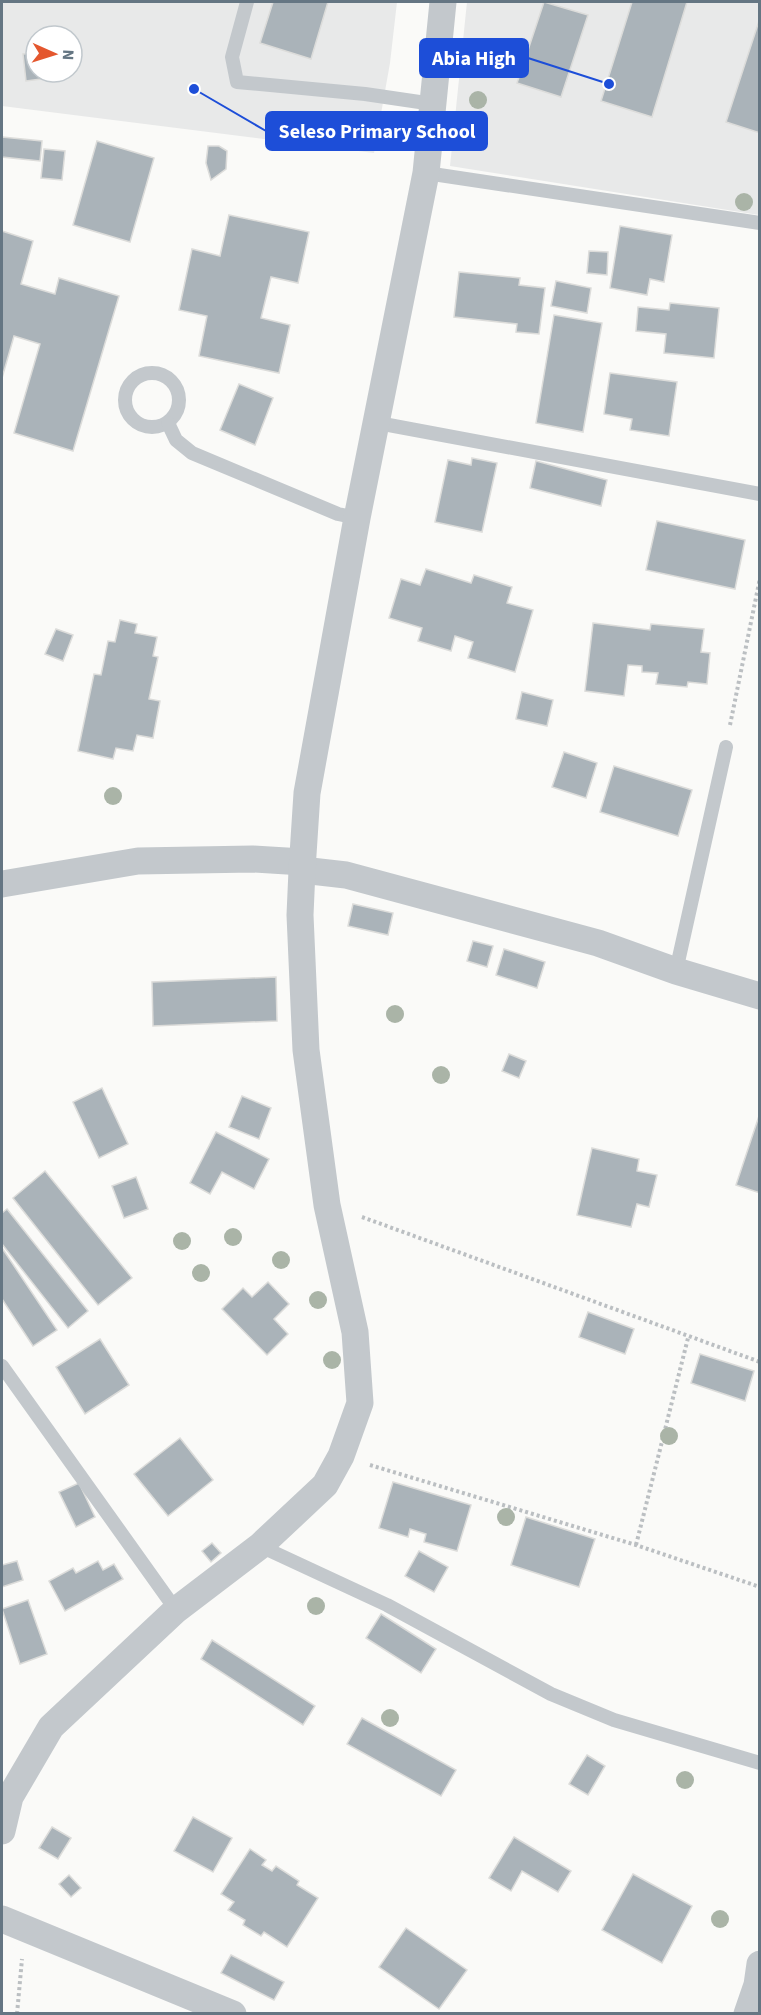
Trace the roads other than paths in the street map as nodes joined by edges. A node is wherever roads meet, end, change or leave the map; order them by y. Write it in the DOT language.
graph roads {
  1 [pos="247,2"];
  2 [pos="443,2"];
  3 [pos="433,104"];
  4 [pos="426,173"];
  5 [pos="759,223"];
  6 [pos="168,423"];
  7 [pos="378,423"];
  8 [pos="759,494"];
  9 [pos="357,518"];
  10 [pos="726,747"];
  11 [pos="303,866"];
  12 [pos="2,884"];
  13 [pos="676,971"];
  14 [pos="759,996"];
  15 [pos="2,1366"];
  16 [pos="260,1546"];
  17 [pos="176,1610"];
  18 [pos="759,1763"];
  19 [pos="2,1831"];
  20 [pos="13,1924"];
  21 [pos="759,1964"];
  22 [pos="233,2013"];
  23 [pos="747,2013"];
  1 -- 3 [label="lane"];
  2 -- 3 [label="street"];
  3 -- 4 [label="street"];
  4 -- 5 [label="lane"];
  4 -- 7 [label="street"];
  6 -- 6 [label="lane"];
  6 -- 9 [label="lane"];
  7 -- 8 [label="lane"];
  7 -- 9 [label="street"];
  9 -- 11 [label="street"];
  10 -- 13 [label="lane"];
  11 -- 12 [label="street"];
  11 -- 13 [label="street"];
  11 -- 16 [label="street"];
  13 -- 14 [label="street"];
  15 -- 17 [label="lane"];
  16 -- 17 [label="street"];
  16 -- 18 [label="lane"];
  17 -- 19 [label="street"];
  20 -- 22 [label="street"];
  21 -- 23 [label="street"];
}
